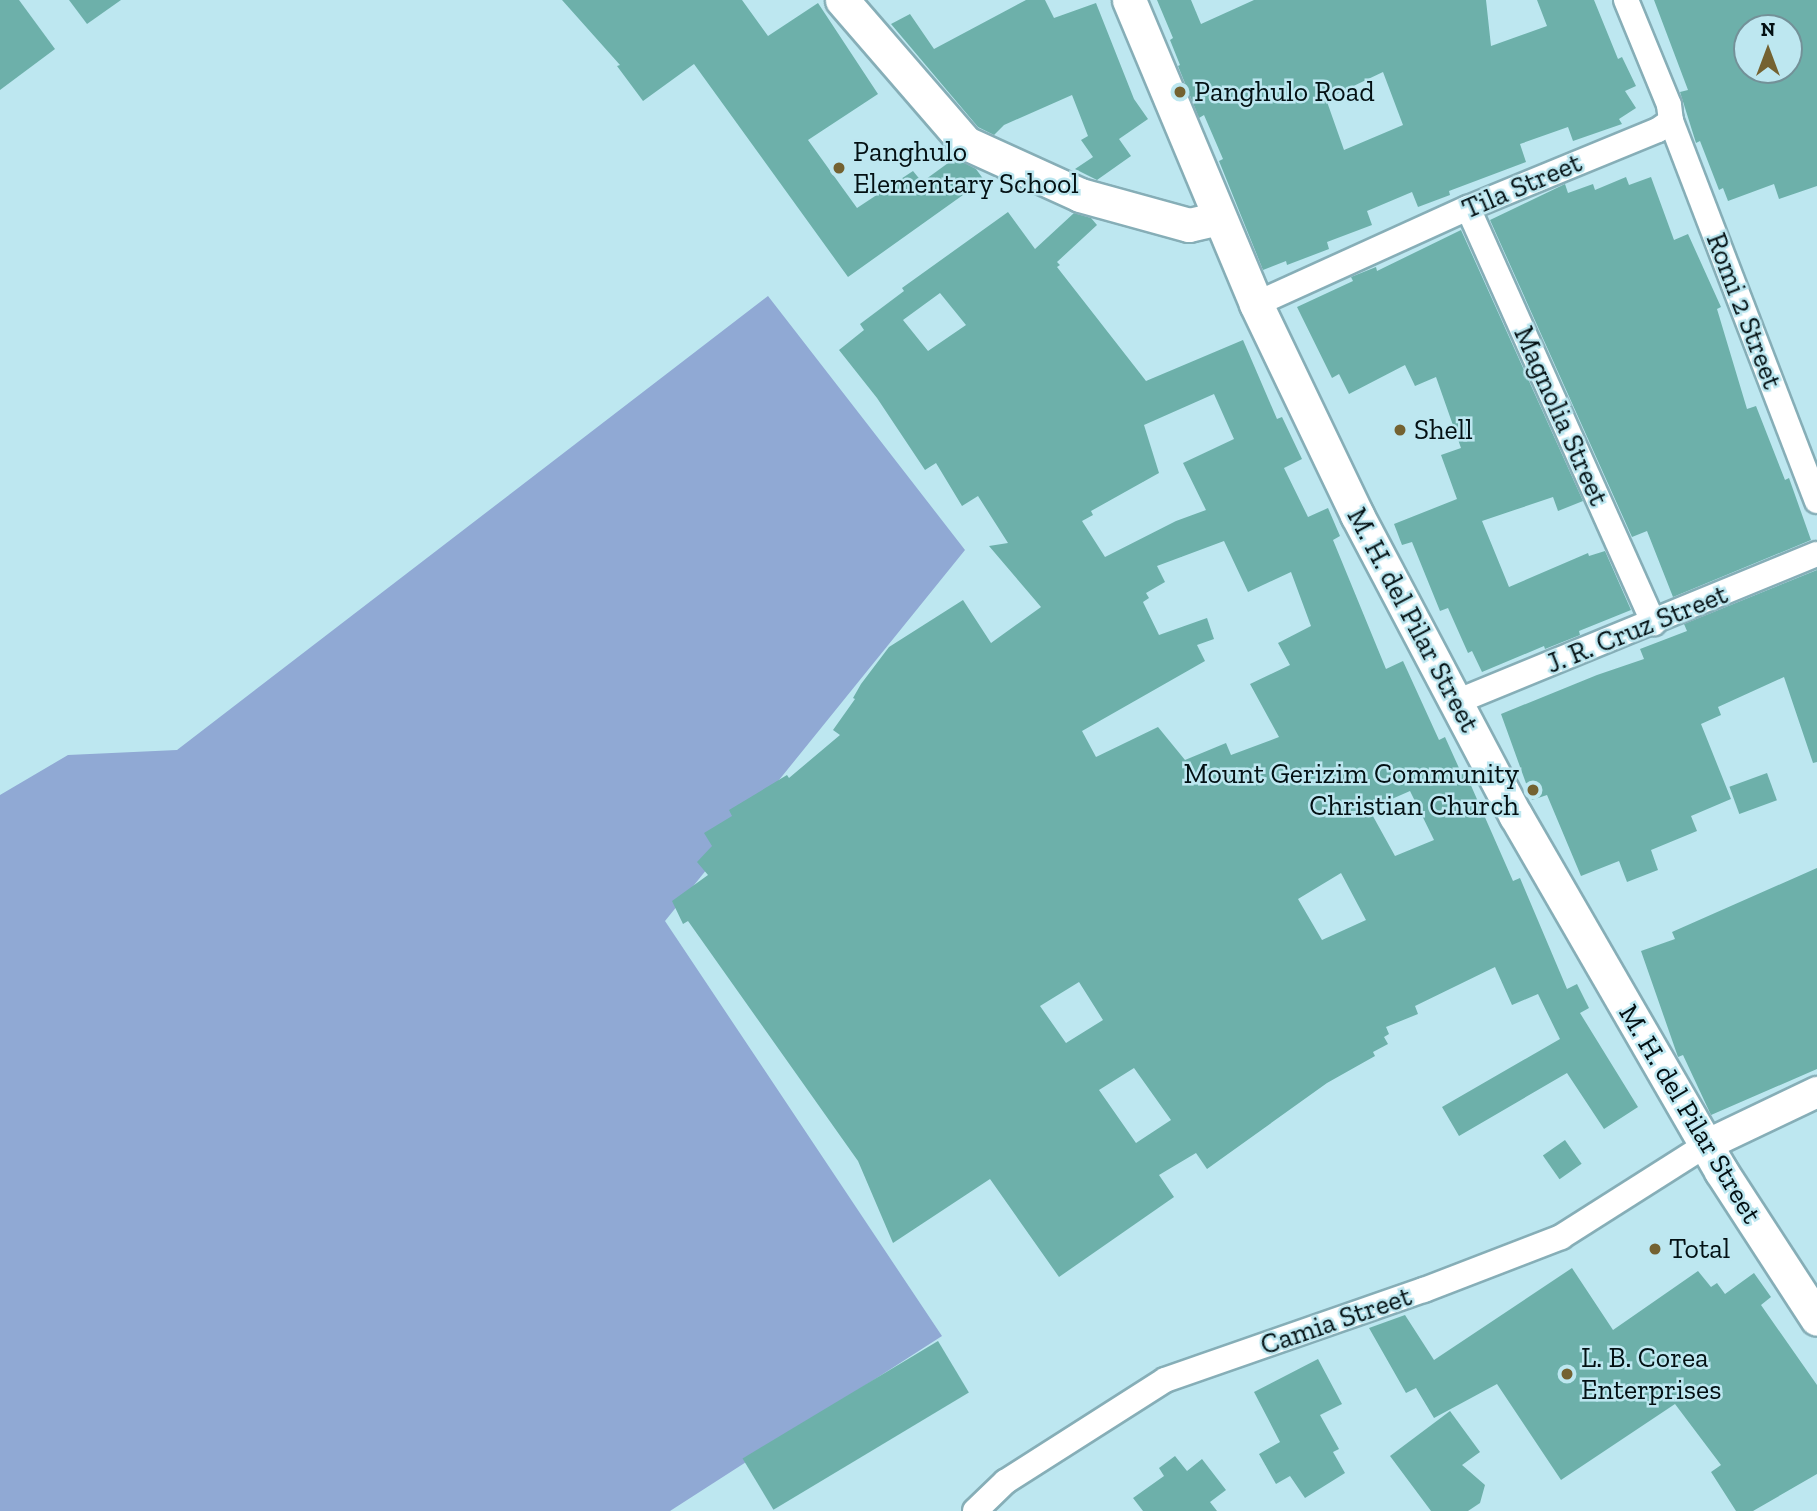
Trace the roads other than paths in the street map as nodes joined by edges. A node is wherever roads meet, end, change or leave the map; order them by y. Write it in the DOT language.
graph roads {
  1 [pos="842,0"];
  2 [pos="1129,0"];
  3 [pos="1626,0"];
  4 [pos="1671,121"];
  5 [pos="1468,208"];
  6 [pos="1219,218"];
  7 [pos="1256,304"];
  8 [pos="1817,501"];
  9 [pos="1817,554"];
  10 [pos="1654,623"];
  11 [pos="1456,702"];
  12 [pos="1817,1092"];
  13 [pos="1706,1145"];
  14 [pos="1817,1319"];
  15 [pos="975,1511"];
  1 -- 6 [label="main road"];
  2 -- 6 [label="main road, M. H. del Pilar Street"];
  3 -- 4 [label="street"];
  4 -- 5 [label="street, Tila Street"];
  4 -- 8 [label="street, Romi 2 Street"];
  5 -- 7 [label="street, Tila Street"];
  5 -- 10 [label="street, Magnolia Street"];
  6 -- 7 [label="main road, M. H. del Pilar Street"];
  7 -- 11 [label="main road, M. H. del Pilar Street"];
  9 -- 10 [label="street, J. R. Cruz Street"];
  10 -- 11 [label="street, J. R. Cruz Street"];
  11 -- 13 [label="main road, M. H. del Pilar Street"];
  12 -- 13 [label="street"];
  13 -- 14 [label="main road, M. H. del Pilar Street"];
  13 -- 15 [label="street, Camia Street"];
}
